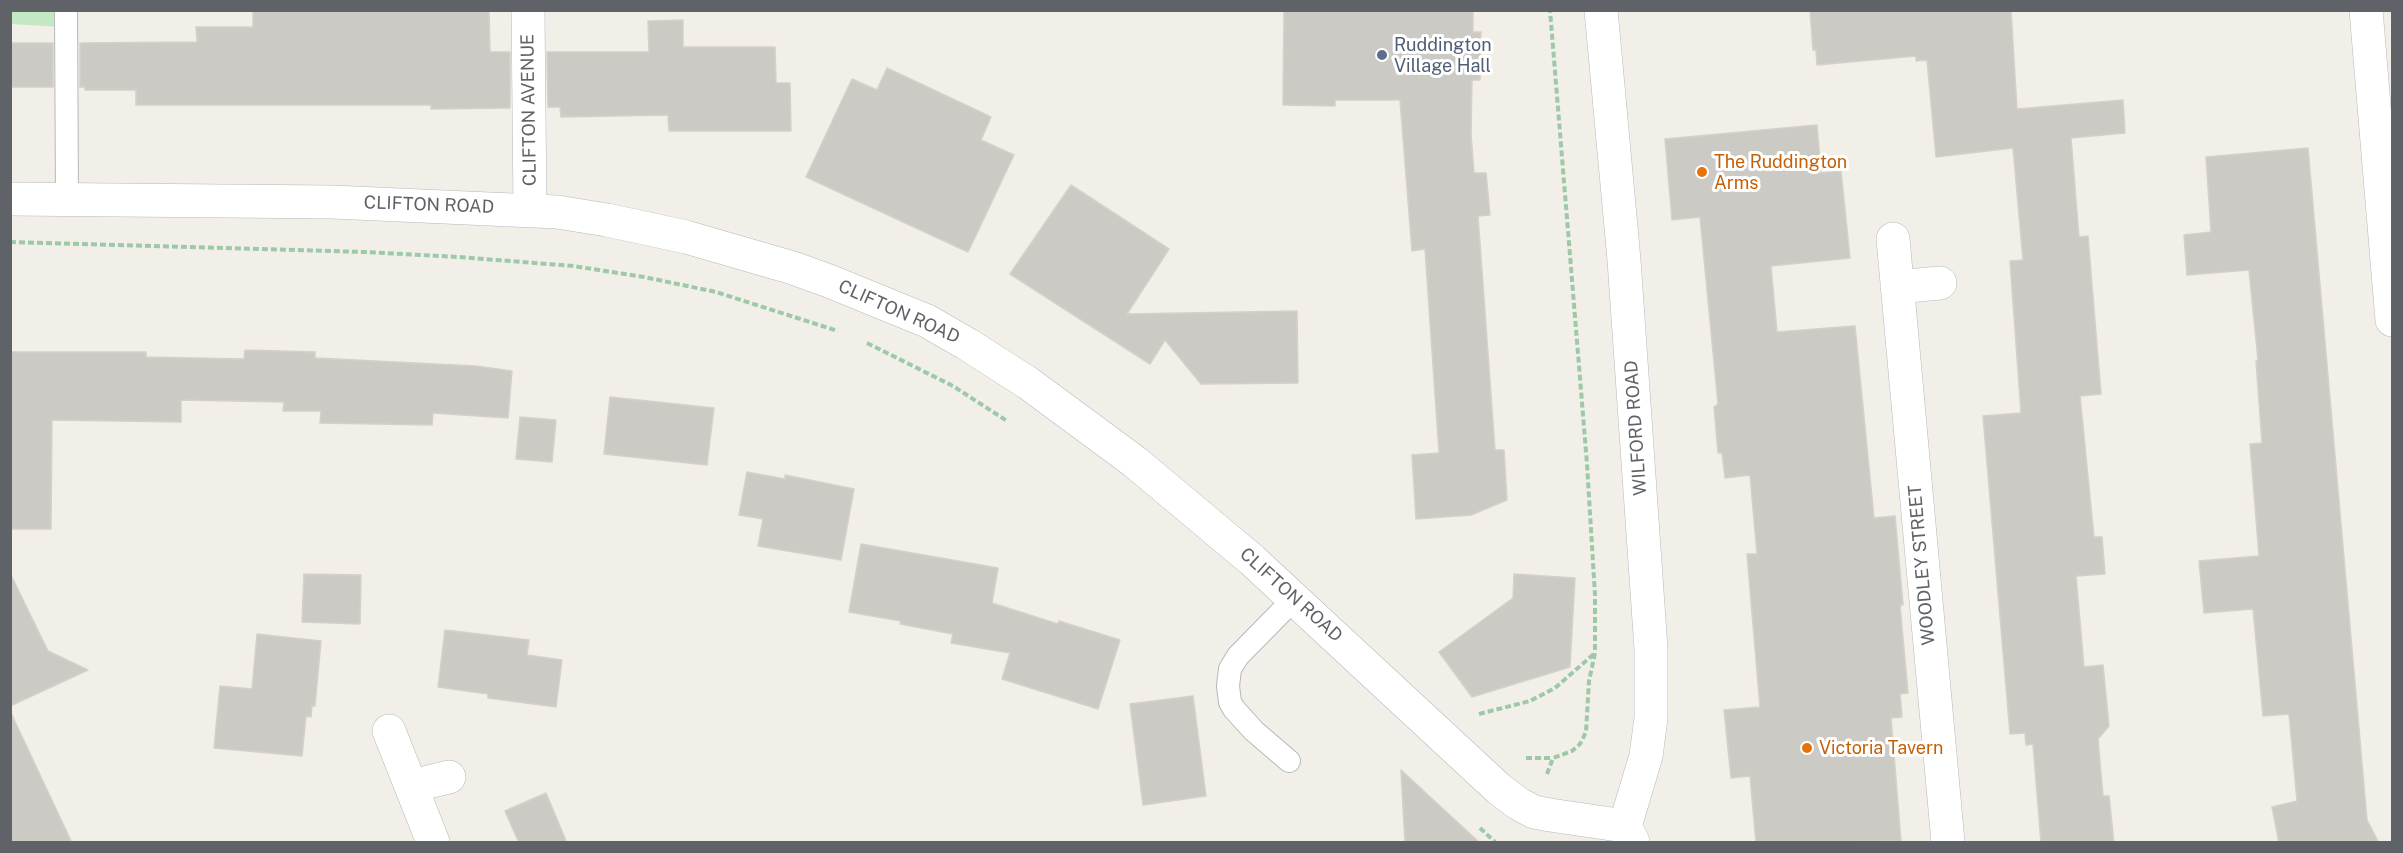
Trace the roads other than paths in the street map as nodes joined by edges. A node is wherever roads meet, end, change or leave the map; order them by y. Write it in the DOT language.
graph roads {
  1 [pos="66,10"];
  2 [pos="528,10"];
  3 [pos="1600,10"];
  4 [pos="2366,10"];
  5 [pos="10,199"];
  6 [pos="67,201"];
  7 [pos="530,209"];
  8 [pos="1893,239"];
  9 [pos="1940,283"];
  10 [pos="1897,287"];
  11 [pos="2392,320"];
  12 [pos="1294,599"];
  13 [pos="388,731"];
  14 [pos="1289,761"];
  15 [pos="449,777"];
  16 [pos="412,789"];
  17 [pos="1629,834"];
  18 [pos="433,843"];
  19 [pos="1948,843"];
  1 -- 6 [label="lane"];
  2 -- 7 [label="street, CLIFTON AVENUE"];
  3 -- 17 [label="street, WILFORD ROAD"];
  4 -- 11 [label="street"];
  5 -- 6 [label="street, CLIFTON ROAD"];
  6 -- 7 [label="street, CLIFTON ROAD"];
  7 -- 12 [label="street, CLIFTON ROAD"];
  8 -- 10 [label="street, WOODLEY STREET"];
  9 -- 10 [label="street"];
  10 -- 19 [label="street, WOODLEY STREET"];
  12 -- 14 [label="lane"];
  12 -- 17 [label="street, CLIFTON ROAD"];
  13 -- 16 [label="street"];
  15 -- 16 [label="street"];
  16 -- 18 [label="street"];
}
